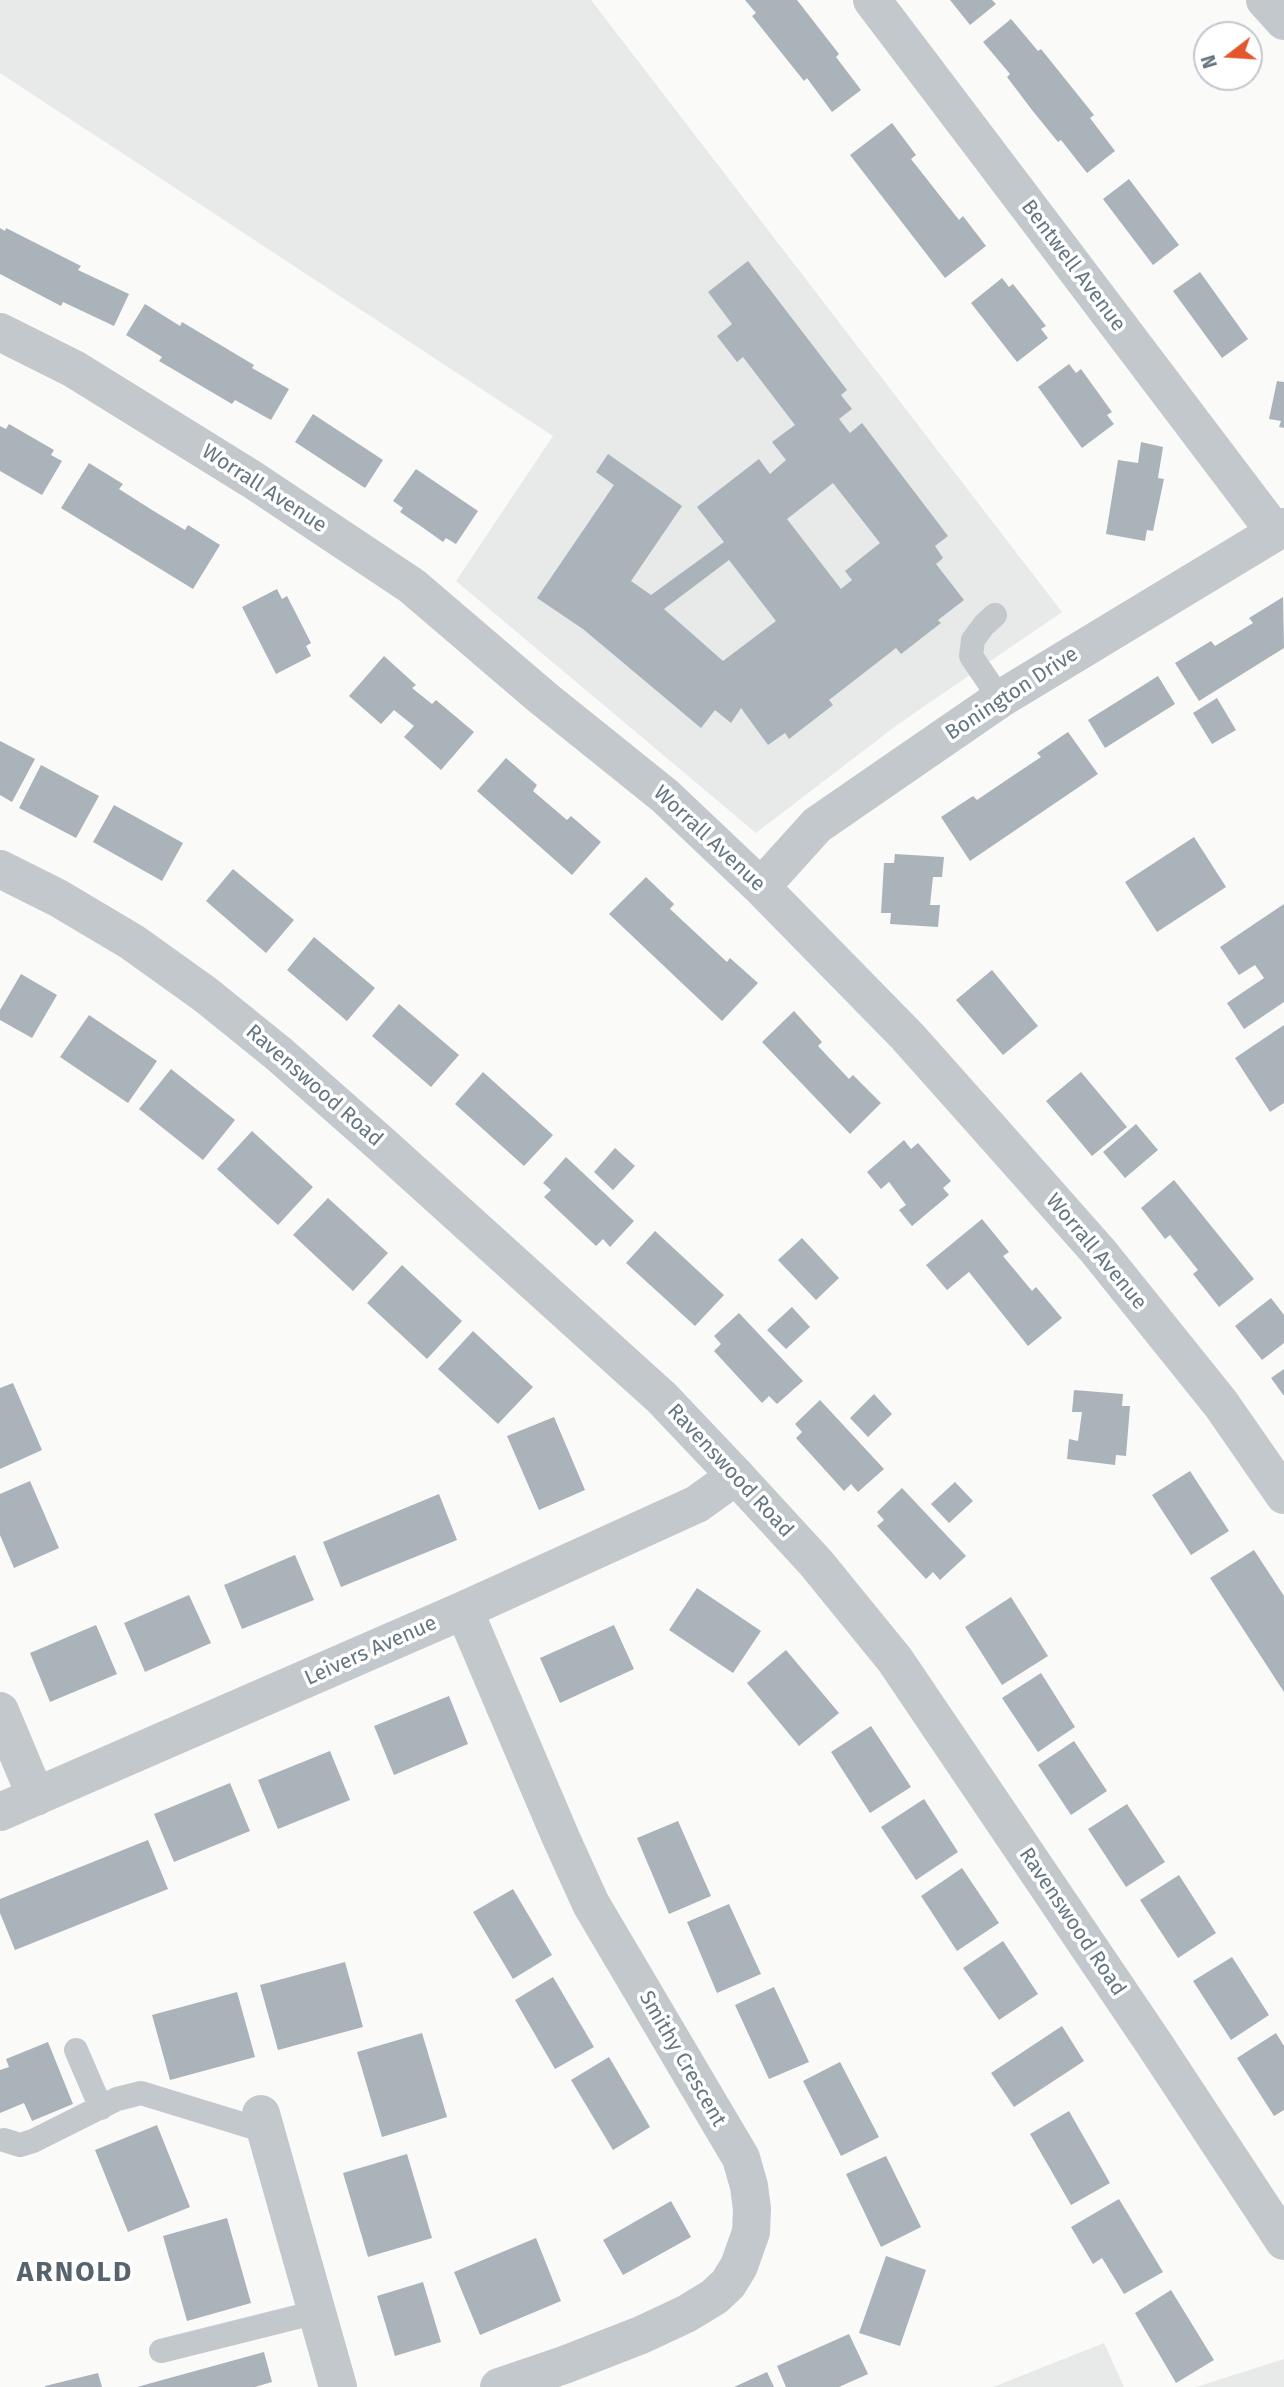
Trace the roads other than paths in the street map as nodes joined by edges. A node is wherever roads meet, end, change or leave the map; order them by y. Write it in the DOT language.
graph roads {
  1 [pos="872,0"];
  2 [pos="1265,0"];
  3 [pos="1284,21"];
  4 [pos="0,332"];
  5 [pos="1280,530"];
  6 [pos="995,615"];
  7 [pos="1000,699"];
  8 [pos="0,869"];
  9 [pos="761,887"];
  10 [pos="736,1476"];
  11 [pos="1284,1495"];
  12 [pos="464,1610"];
  13 [pos="0,1711"];
  14 [pos="36,1797"];
  15 [pos="0,1812"];
  16 [pos="76,2050"];
  17 [pos="101,2108"];
  18 [pos="263,2122"];
  19 [pos="4,2140"];
  20 [pos="1284,2241"];
  21 [pos="317,2312"];
  22 [pos="161,2351"];
  23 [pos="338,2387"];
  24 [pos="499,2387"];
  1 -- 5 [label="street, Bentwell Avenue"];
  2 -- 3 [label="street"];
  4 -- 9 [label="street, Worrall Avenue"];
  5 -- 7 [label="street, Bonington Drive"];
  6 -- 7 [label="lane"];
  7 -- 9 [label="street, Bonington Drive"];
  8 -- 10 [label="street, Ravenswood Road"];
  9 -- 11 [label="street, Worrall Avenue"];
  10 -- 12 [label="street, Leivers Avenue"];
  10 -- 20 [label="street, Ravenswood Road"];
  12 -- 14 [label="street, Leivers Avenue"];
  12 -- 24 [label="street, Smithy Crescent"];
  13 -- 14 [label="street"];
  14 -- 15 [label="street, Leivers Avenue"];
  16 -- 17 [label="lane"];
  17 -- 18 [label="lane"];
  17 -- 19 [label="lane"];
  18 -- 21 [label="street"];
  21 -- 22 [label="lane"];
  21 -- 23 [label="street"];
}
